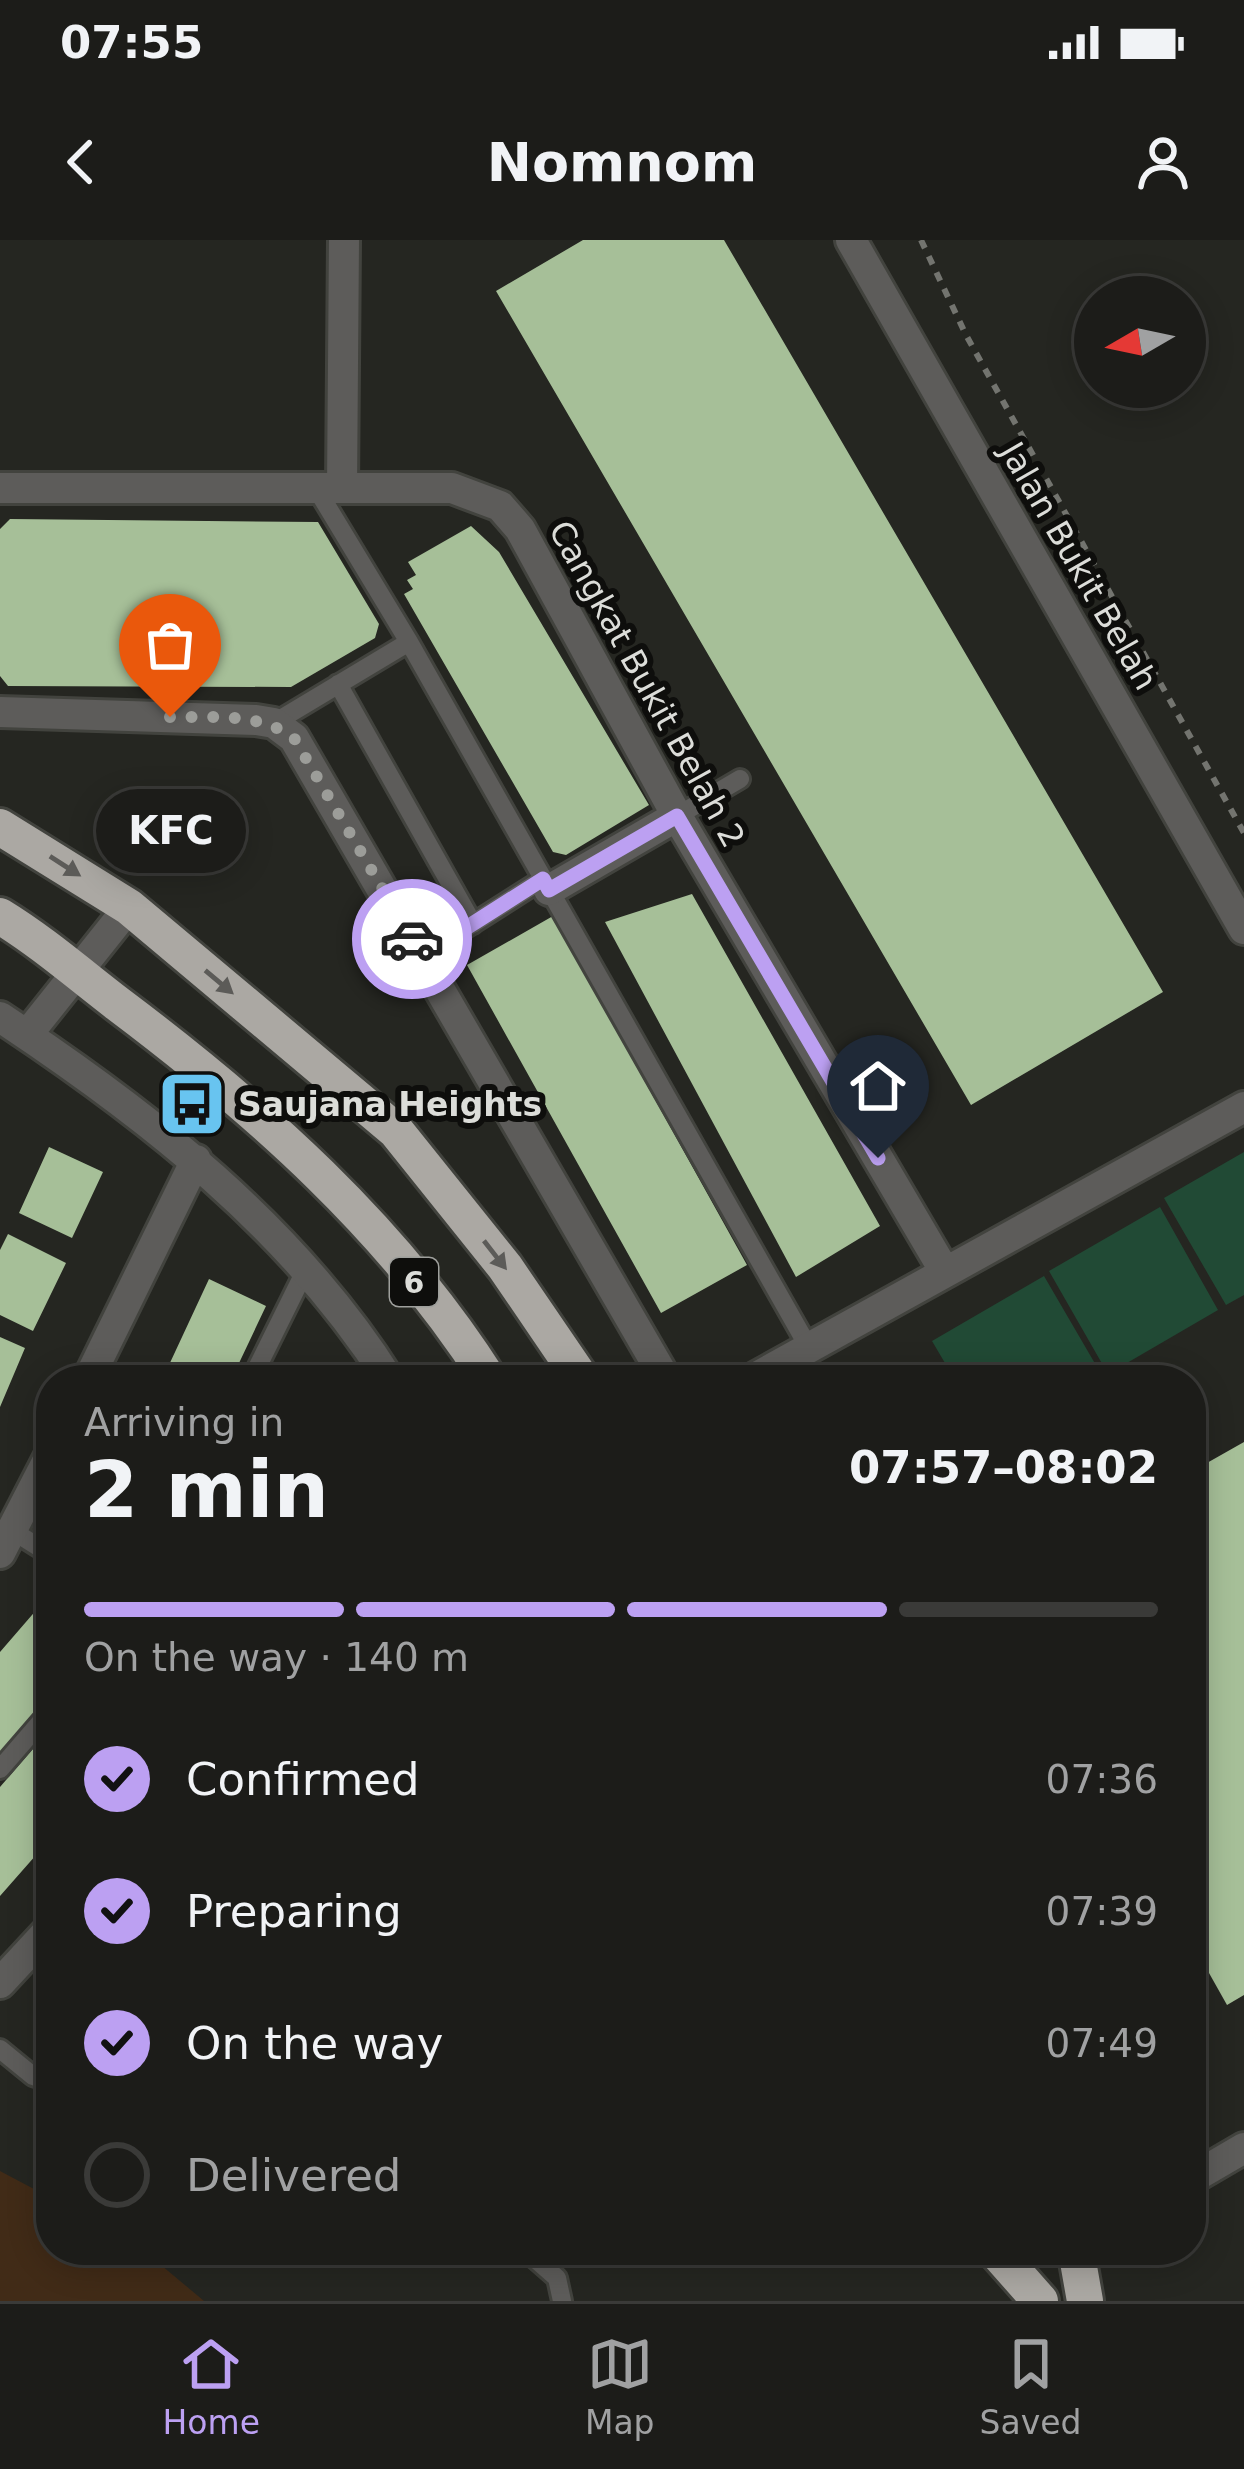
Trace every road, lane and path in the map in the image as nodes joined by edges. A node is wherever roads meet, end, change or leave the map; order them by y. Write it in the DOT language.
graph roads {
  1 [pos="344,240"];
  2 [pos="851,240"];
  3 [pos="921,240"];
  4 [pos="0,488"];
  5 [pos="329,488"];
  6 [pos="409,642"];
  7 [pos="338,684"];
  8 [pos="0,712"];
  9 [pos="274,724"];
  10 [pos="740,779"];
  11 [pos="677,816"];
  12 [pos="0,827"];
  13 [pos="1244,833"];
  14 [pos="546,885"];
  15 [pos="129,907"];
  16 [pos="0,916"];
  17 [pos="473,924"];
  18 [pos="1244,928"];
  19 [pos="422,956"];
  20 [pos="77,973"];
  21 [pos="0,1017"];
  22 [pos="27,1035"];
  23 [pos="1244,1107"];
  24 [pos="196,1160"];
  25 [pos="305,1271"];
  26 [pos="945,1272"];
  27 [pos="809,1348"];
  28 [pos="95,1365"];
  29 [pos="258,1365"];
  30 [pos="379,1365"];
  31 [pos="479,1365"];
  32 [pos="572,1365"];
  33 [pos="657,1365"];
  34 [pos="778,1365"];
  35 [pos="36,1483"];
  36 [pos="6,1542"];
  37 [pos="36,1551"];
  38 [pos="36,1727"];
  39 [pos="0,1768"];
  40 [pos="36,1944"];
  41 [pos="0,1983"];
  42 [pos="0,2049"];
  43 [pos="36,2077"];
  44 [pos="1244,2148"];
  45 [pos="1206,2170"];
  46 [pos="542,2265"];
  47 [pos="1008,2265"];
  48 [pos="1079,2265"];
  49 [pos="562,2301"];
  50 [pos="1040,2301"];
  51 [pos="1085,2301"];
  1 -- 5 [label="street"];
  2 -- 18 [label="street, Jalan Bukit Belah"];
  3 -- 13 [label="path"];
  4 -- 5 [label="street, Cangkat Bukit Belah 2"];
  5 -- 6 [label="lane"];
  5 -- 11 [label="street, Cangkat Bukit Belah 2"];
  6 -- 7 [label="lane"];
  6 -- 14 [label="lane"];
  7 -- 9 [label="lane"];
  7 -- 17 [label="lane"];
  8 -- 9 [label="street"];
  9 -- 19 [label="street"];
  10 -- 11 [label="lane"];
  11 -- 14 [label="street"];
  11 -- 26 [label="street, Cangkat Bukit Belah 2"];
  12 -- 15 [label="highway, 6, one-way"];
  14 -- 17 [label="lane"];
  14 -- 27 [label="lane"];
  15 -- 20 [label="street"];
  15 -- 32 [label="highway, 6, one-way"];
  16 -- 20 [label="highway, 6"];
  17 -- 19 [label="lane"];
  19 -- 33 [label="street"];
  20 -- 22 [label="street"];
  20 -- 31 [label="highway, 6"];
  21 -- 22 [label="street"];
  22 -- 24 [label="street"];
  23 -- 26 [label="street"];
  24 -- 25 [label="street"];
  24 -- 28 [label="street"];
  25 -- 29 [label="lane"];
  25 -- 30 [label="street"];
  26 -- 27 [label="street"];
  27 -- 34 [label="street"];
  35 -- 36 [label="street"];
  36 -- 37 [label="lane"];
  38 -- 39 [label="lane"];
  40 -- 41 [label="street"];
  42 -- 43 [label="lane"];
  44 -- 45 [label="street"];
  46 -- 49 [label="lane"];
  47 -- 50 [label="highway"];
  48 -- 51 [label="highway"];
}
